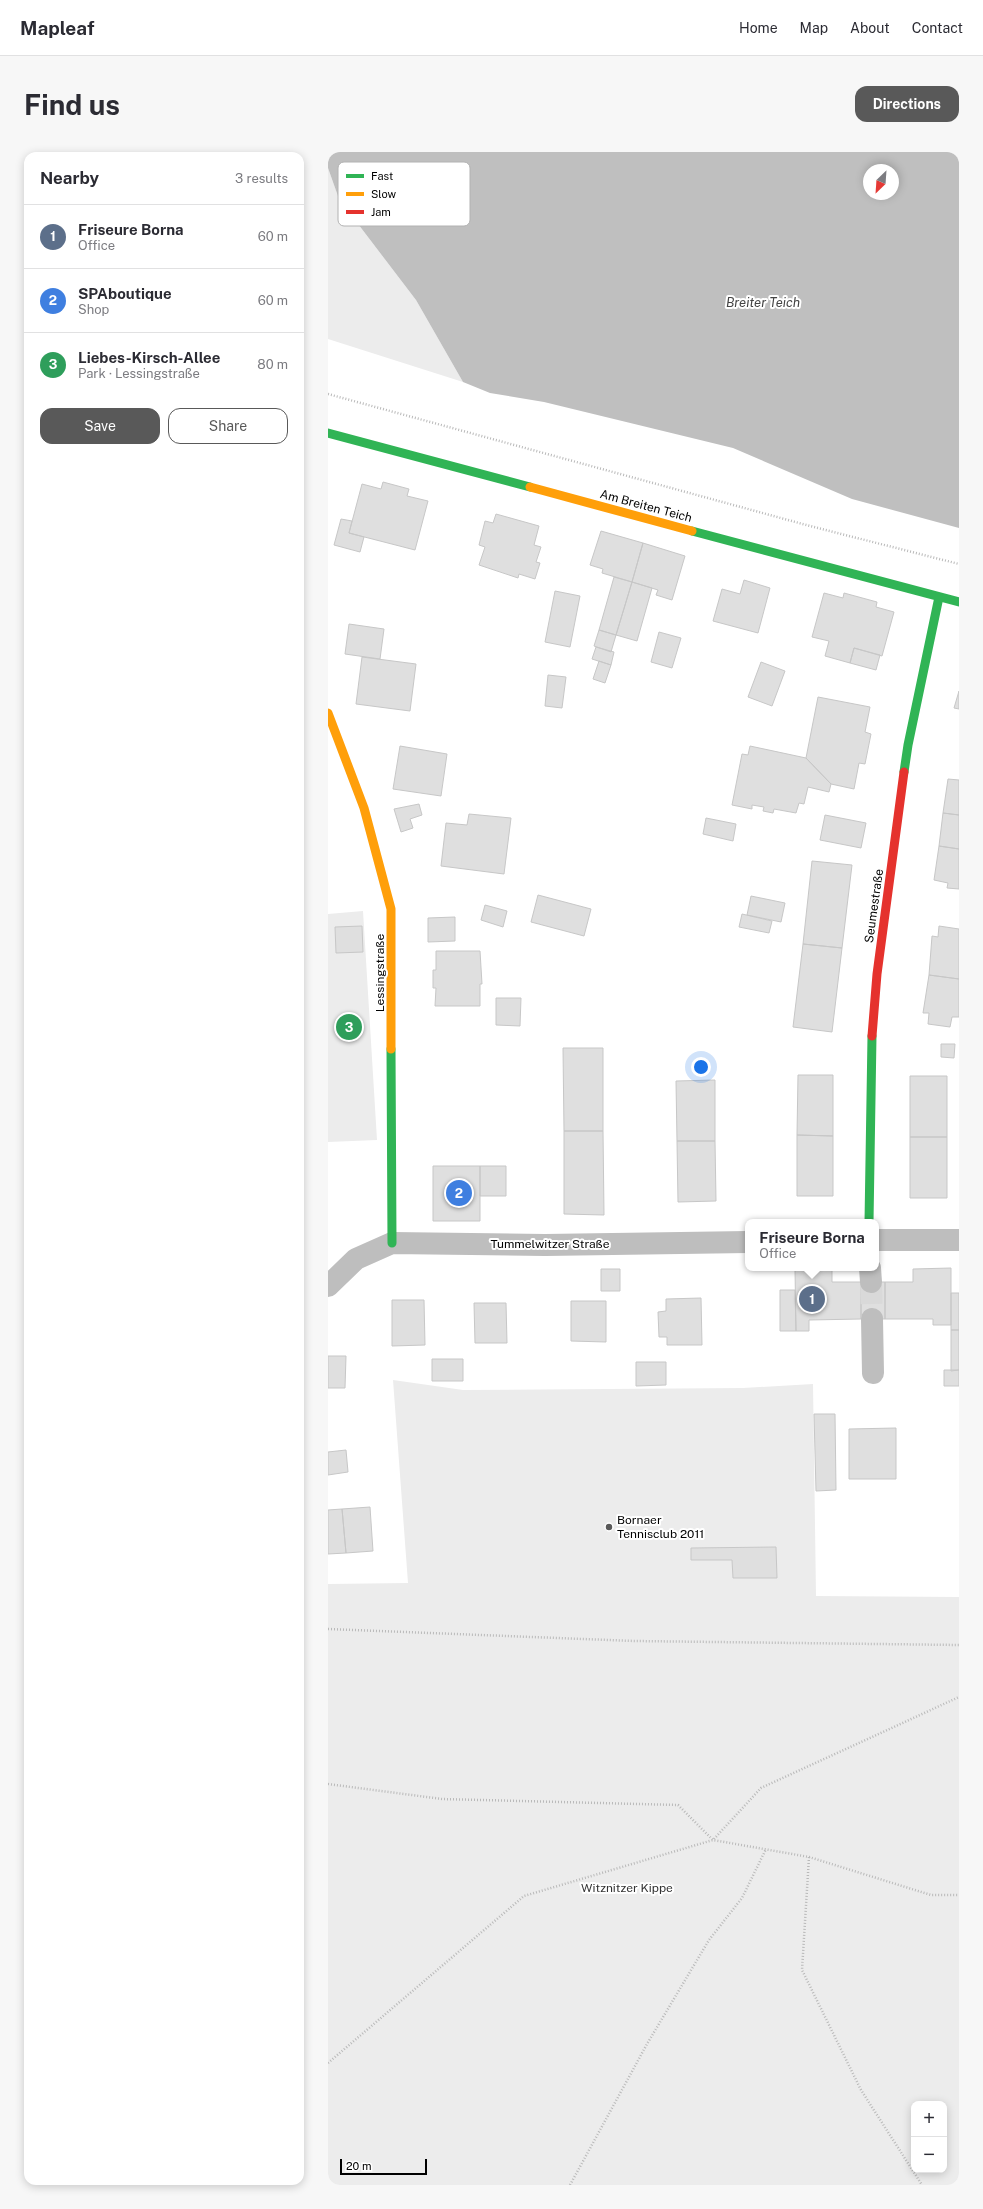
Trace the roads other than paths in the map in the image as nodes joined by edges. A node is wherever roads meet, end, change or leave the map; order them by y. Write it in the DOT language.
graph roads {
  1 [pos="328,433"];
  2 [pos="939,597"];
  3 [pos="959,602"];
  4 [pos="328,713"];
  5 [pos="869,1219"];
  6 [pos="879,1240"];
  7 [pos="959,1240"];
  8 [pos="745,1242"];
  9 [pos="392,1243"];
  10 [pos="328,1286"];
  11 [pos="872,1319"];
  12 [pos="873,1373"];
  1 -- 2 [label="street, Am Breiten Teich"];
  2 -- 3 [label="street, Am Breiten Teich"];
  2 -- 5 [label="street, Seumestraße"];
  4 -- 9 [label="street, Lessingstraße"];
  6 -- 7 [label="street"];
  8 -- 9 [label="street, Tummelwitzer Straße"];
  9 -- 10 [label="street, Tummelwitzer Straße"];
  11 -- 12 [label="street"];
}
